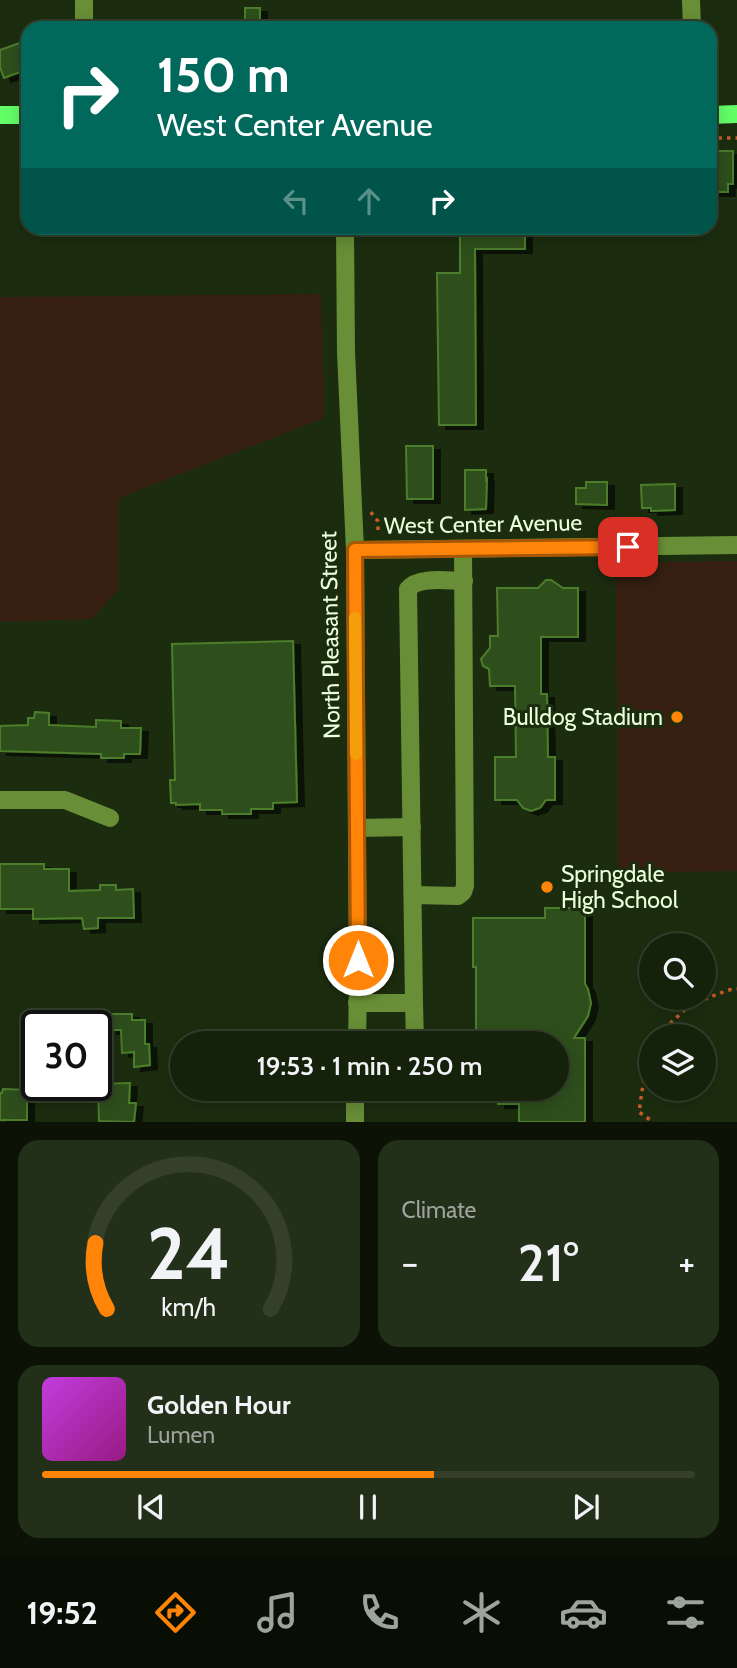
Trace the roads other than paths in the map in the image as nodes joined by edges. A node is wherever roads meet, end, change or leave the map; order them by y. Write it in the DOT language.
graph roads {
  1 [pos="84,0"];
  2 [pos="691,0"];
  3 [pos="84,21"];
  4 [pos="692,21"];
  5 [pos="737,114"];
  6 [pos="0,115"];
  7 [pos="21,115"];
  8 [pos="717,115"];
  9 [pos="345,235"];
  10 [pos="737,545"];
  11 [pos="463,549"];
  12 [pos="355,550"];
  13 [pos="464,581"];
  14 [pos="0,800"];
  15 [pos="110,818"];
  16 [pos="412,827"];
  17 [pos="357,828"];
  18 [pos="414,895"];
  19 [pos="357,1003"];
  20 [pos="414,1003"];
  21 [pos="356,1031"];
  22 [pos="415,1031"];
  23 [pos="355,1101"];
  24 [pos="355,1122"];
  1 -- 3 [label="street"];
  2 -- 4 [label="street"];
  5 -- 8 [label="main road"];
  6 -- 7 [label="main road"];
  9 -- 12 [label="street, North Pleasant Street"];
  10 -- 11 [label="street, West Center Avenue"];
  11 -- 12 [label="street, West Center Avenue"];
  11 -- 13 [label="street"];
  12 -- 17 [label="street, North Pleasant Street"];
  13 -- 16 [label="street"];
  13 -- 18 [label="street"];
  14 -- 15 [label="street"];
  16 -- 17 [label="street"];
  16 -- 18 [label="street"];
  17 -- 19 [label="street, North Pleasant Street"];
  18 -- 20 [label="street"];
  19 -- 20 [label="street"];
  19 -- 21 [label="street, North Pleasant Street"];
  20 -- 22 [label="street"];
  23 -- 24 [label="street"];
}
